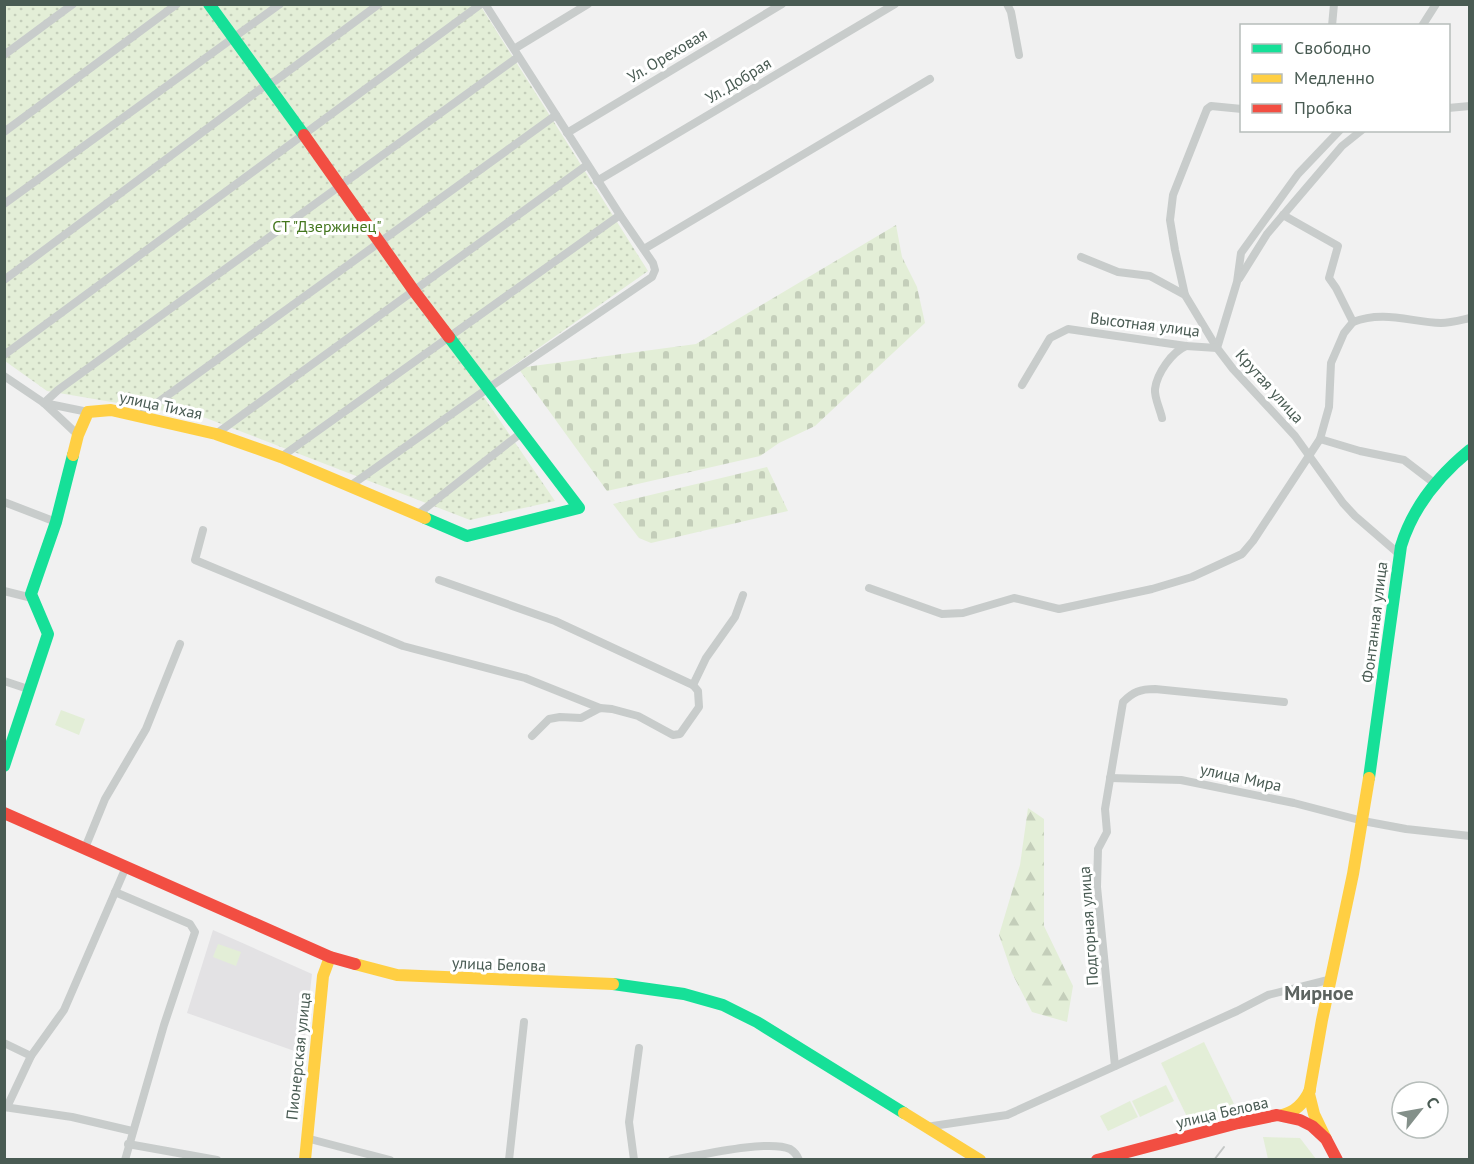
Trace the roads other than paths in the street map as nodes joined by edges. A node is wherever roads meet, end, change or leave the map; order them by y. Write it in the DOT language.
graph roads {
  1 [pos="73,4"];
  2 [pos="177,4"];
  3 [pos="209,4"];
  4 [pos="280,4"];
  5 [pos="379,4"];
  6 [pos="483,4"];
  7 [pos="588,4"];
  8 [pos="783,4"];
  9 [pos="895,4"];
  10 [pos="1007,4"];
  11 [pos="1334,4"];
  12 [pos="1436,4"];
  13 [pos="1332,24"];
  14 [pos="1423,24"];
  15 [pos="233,37"];
  16 [pos="516,53"];
  17 [pos="4,54"];
  18 [pos="1019,54"];
  19 [pos="930,79"];
  20 [pos="267,84"];
  21 [pos="1470,106"];
  22 [pos="1450,108"];
  23 [pos="1240,109"];
  24 [pos="556,115"];
  25 [pos="4,132"];
  26 [pos="1338,132"];
  27 [pos="1360,132"];
  28 [pos="567,133"];
  29 [pos="304,134"];
  30 [pos="1342,146"];
  31 [pos="1316,156"];
  32 [pos="587,165"];
  33 [pos="597,181"];
  34 [pos="341,185"];
  35 [pos="4,204"];
  36 [pos="620,215"];
  37 [pos="1283,215"];
  38 [pos="379,242"];
  39 [pos="644,249"];
  40 [pos="1081,257"];
  41 [pos="4,280"];
  42 [pos="1237,282"];
  43 [pos="414,291"];
  44 [pos="1185,295"];
  45 [pos="1470,318"];
  46 [pos="1353,322"];
  47 [pos="450,338"];
  48 [pos="1186,346"];
  49 [pos="1217,348"];
  50 [pos="4,355"];
  51 [pos="4,376"];
  52 [pos="1022,385"];
  53 [pos="487,389"];
  54 [pos="44,403"];
  55 [pos="88,412"];
  56 [pos="139,416"];
  57 [pos="1162,418"];
  58 [pos="521,433"];
  59 [pos="216,434"];
  60 [pos="78,435"];
  61 [pos="1320,438"];
  62 [pos="1470,450"];
  63 [pos="1308,455"];
  64 [pos="281,457"];
  65 [pos="1434,483"];
  66 [pos="350,486"];
  67 [pos="4,502"];
  68 [pos="418,514"];
  69 [pos="56,522"];
  70 [pos="203,530"];
  71 [pos="1399,554"];
  72 [pos="439,580"];
  73 [pos="869,588"];
  74 [pos="4,591"];
  75 [pos="743,595"];
  76 [pos="32,598"];
  77 [pos="180,644"];
  78 [pos="4,681"];
  79 [pos="693,685"];
  80 [pos="31,690"];
  81 [pos="1284,702"];
  82 [pos="600,708"];
  83 [pos="532,735"];
  84 [pos="4,766"];
  85 [pos="1110,778"];
  86 [pos="4,813"];
  87 [pos="1363,821"];
  88 [pos="1470,836"];
  89 [pos="85,848"];
  90 [pos="126,867"];
  91 [pos="115,892"];
  92 [pos="330,957"];
  93 [pos="1332,979"];
  94 [pos="524,1022"];
  95 [pos="4,1043"];
  96 [pos="639,1048"];
  97 [pos="31,1056"];
  98 [pos="1115,1066"];
  99 [pos="1310,1089"];
  100 [pos="6,1107"];
  101 [pos="1277,1115"];
  102 [pos="926,1127"];
  103 [pos="132,1131"];
  104 [pos="306,1138"];
  105 [pos="1326,1139"];
  106 [pos="128,1144"];
  107 [pos="125,1160"];
  108 [pos="217,1160"];
  109 [pos="305,1160"];
  110 [pos="390,1160"];
  111 [pos="509,1160"];
  112 [pos="634,1160"];
  113 [pos="672,1160"];
  114 [pos="799,1160"];
  115 [pos="980,1160"];
  116 [pos="1097,1160"];
  117 [pos="1337,1160"];
  1 -- 17 [label="street"];
  2 -- 25 [label="street"];
  3 -- 15 [label="main road"];
  4 -- 15 [label="street"];
  5 -- 20 [label="street"];
  6 -- 16 [label="street"];
  6 -- 29 [label="street"];
  7 -- 16 [label="street"];
  8 -- 28 [label="street, Ул. Ореховая"];
  9 -- 33 [label="street, Ул. Добрая"];
  10 -- 18 [label="street"];
  11 -- 13 [label="street"];
  12 -- 14 [label="street"];
  15 -- 20 [label="main road"];
  15 -- 35 [label="street"];
  16 -- 24 [label="street"];
  16 -- 34 [label="street"];
  19 -- 39 [label="street"];
  20 -- 29 [label="main road"];
  20 -- 41 [label="street"];
  21 -- 22 [label="street"];
  23 -- 44 [label="street, Высотная улица"];
  24 -- 28 [label="street"];
  24 -- 38 [label="street"];
  26 -- 31 [label="street, Крутая улица"];
  27 -- 30 [label="street"];
  28 -- 32 [label="street"];
  29 -- 34 [label="main road"];
  29 -- 50 [label="street"];
  30 -- 31 [label="street"];
  30 -- 37 [label="street"];
  31 -- 42 [label="street, Крутая улица"];
  32 -- 33 [label="street"];
  32 -- 43 [label="street"];
  33 -- 36 [label="street"];
  34 -- 38 [label="main road"];
  34 -- 54 [label="street"];
  36 -- 39 [label="street"];
  36 -- 47 [label="street"];
  37 -- 42 [label="street"];
  37 -- 46 [label="street"];
  38 -- 43 [label="main road"];
  38 -- 56 [label="street"];
  39 -- 53 [label="street"];
  40 -- 44 [label="street"];
  42 -- 49 [label="street, Крутая улица"];
  43 -- 47 [label="main road"];
  43 -- 59 [label="street"];
  44 -- 49 [label="street, Высотная улица"];
  45 -- 46 [label="street"];
  46 -- 61 [label="street"];
  47 -- 53 [label="main road"];
  47 -- 64 [label="street"];
  48 -- 49 [label="street, Высотная улица"];
  48 -- 52 [label="street, Высотная улица"];
  48 -- 57 [label="street"];
  49 -- 63 [label="street, Крутая улица"];
  51 -- 54 [label="street"];
  53 -- 58 [label="main road"];
  53 -- 66 [label="street"];
  54 -- 55 [label="street"];
  54 -- 60 [label="street"];
  55 -- 56 [label="main road, улица Тихая"];
  55 -- 60 [label="main road"];
  56 -- 59 [label="main road, улица Тихая"];
  58 -- 68 [label="street"];
  58 -- 68 [label="main road, улица Тихая"];
  59 -- 64 [label="main road, улица Тихая"];
  60 -- 69 [label="main road"];
  61 -- 63 [label="street"];
  61 -- 65 [label="street"];
  62 -- 65 [label="main road, Фонтанная улица"];
  63 -- 71 [label="street, Крутая улица"];
  63 -- 73 [label="street"];
  64 -- 66 [label="main road, улица Тихая"];
  65 -- 71 [label="main road, Фонтанная улица"];
  66 -- 68 [label="main road, улица Тихая"];
  67 -- 69 [label="street"];
  69 -- 76 [label="main road"];
  70 -- 82 [label="street"];
  71 -- 87 [label="main road, Фонтанная улица"];
  72 -- 79 [label="street"];
  74 -- 76 [label="street"];
  75 -- 79 [label="street"];
  76 -- 80 [label="main road"];
  77 -- 89 [label="street"];
  78 -- 80 [label="street"];
  79 -- 82 [label="street"];
  80 -- 84 [label="main road"];
  81 -- 85 [label="street, Подгорная улица"];
  82 -- 83 [label="street"];
  85 -- 87 [label="street, улица Мира"];
  85 -- 98 [label="street, Подгорная улица"];
  86 -- 89 [label="main road, улица Белова"];
  87 -- 88 [label="street, улица Мира"];
  87 -- 93 [label="main road, Фонтанная улица"];
  89 -- 90 [label="main road, улица Белова"];
  90 -- 91 [label="street"];
  90 -- 92 [label="main road, улица Белова"];
  91 -- 97 [label="street"];
  91 -- 103 [label="street"];
  92 -- 102 [label="main road, улица Белова"];
  92 -- 104 [label="main road, Пионерская улица"];
  93 -- 98 [label="street"];
  93 -- 99 [label="main road, Фонтанная улица"];
  94 -- 111 [label="street"];
  95 -- 97 [label="street"];
  96 -- 112 [label="street"];
  97 -- 100 [label="street"];
  98 -- 102 [label="street"];
  99 -- 101 [label="main road"];
  99 -- 105 [label="main road"];
  100 -- 103 [label="street"];
  101 -- 105 [label="main road, улица Белова"];
  101 -- 116 [label="main road, улица Белова"];
  102 -- 115 [label="main road, улица Белова"];
  103 -- 106 [label="street"];
  104 -- 109 [label="main road, Пионерская улица"];
  104 -- 110 [label="street"];
  105 -- 117 [label="main road, улица Белова"];
  106 -- 107 [label="street"];
  106 -- 108 [label="street"];
  113 -- 114 [label="street"];
}
